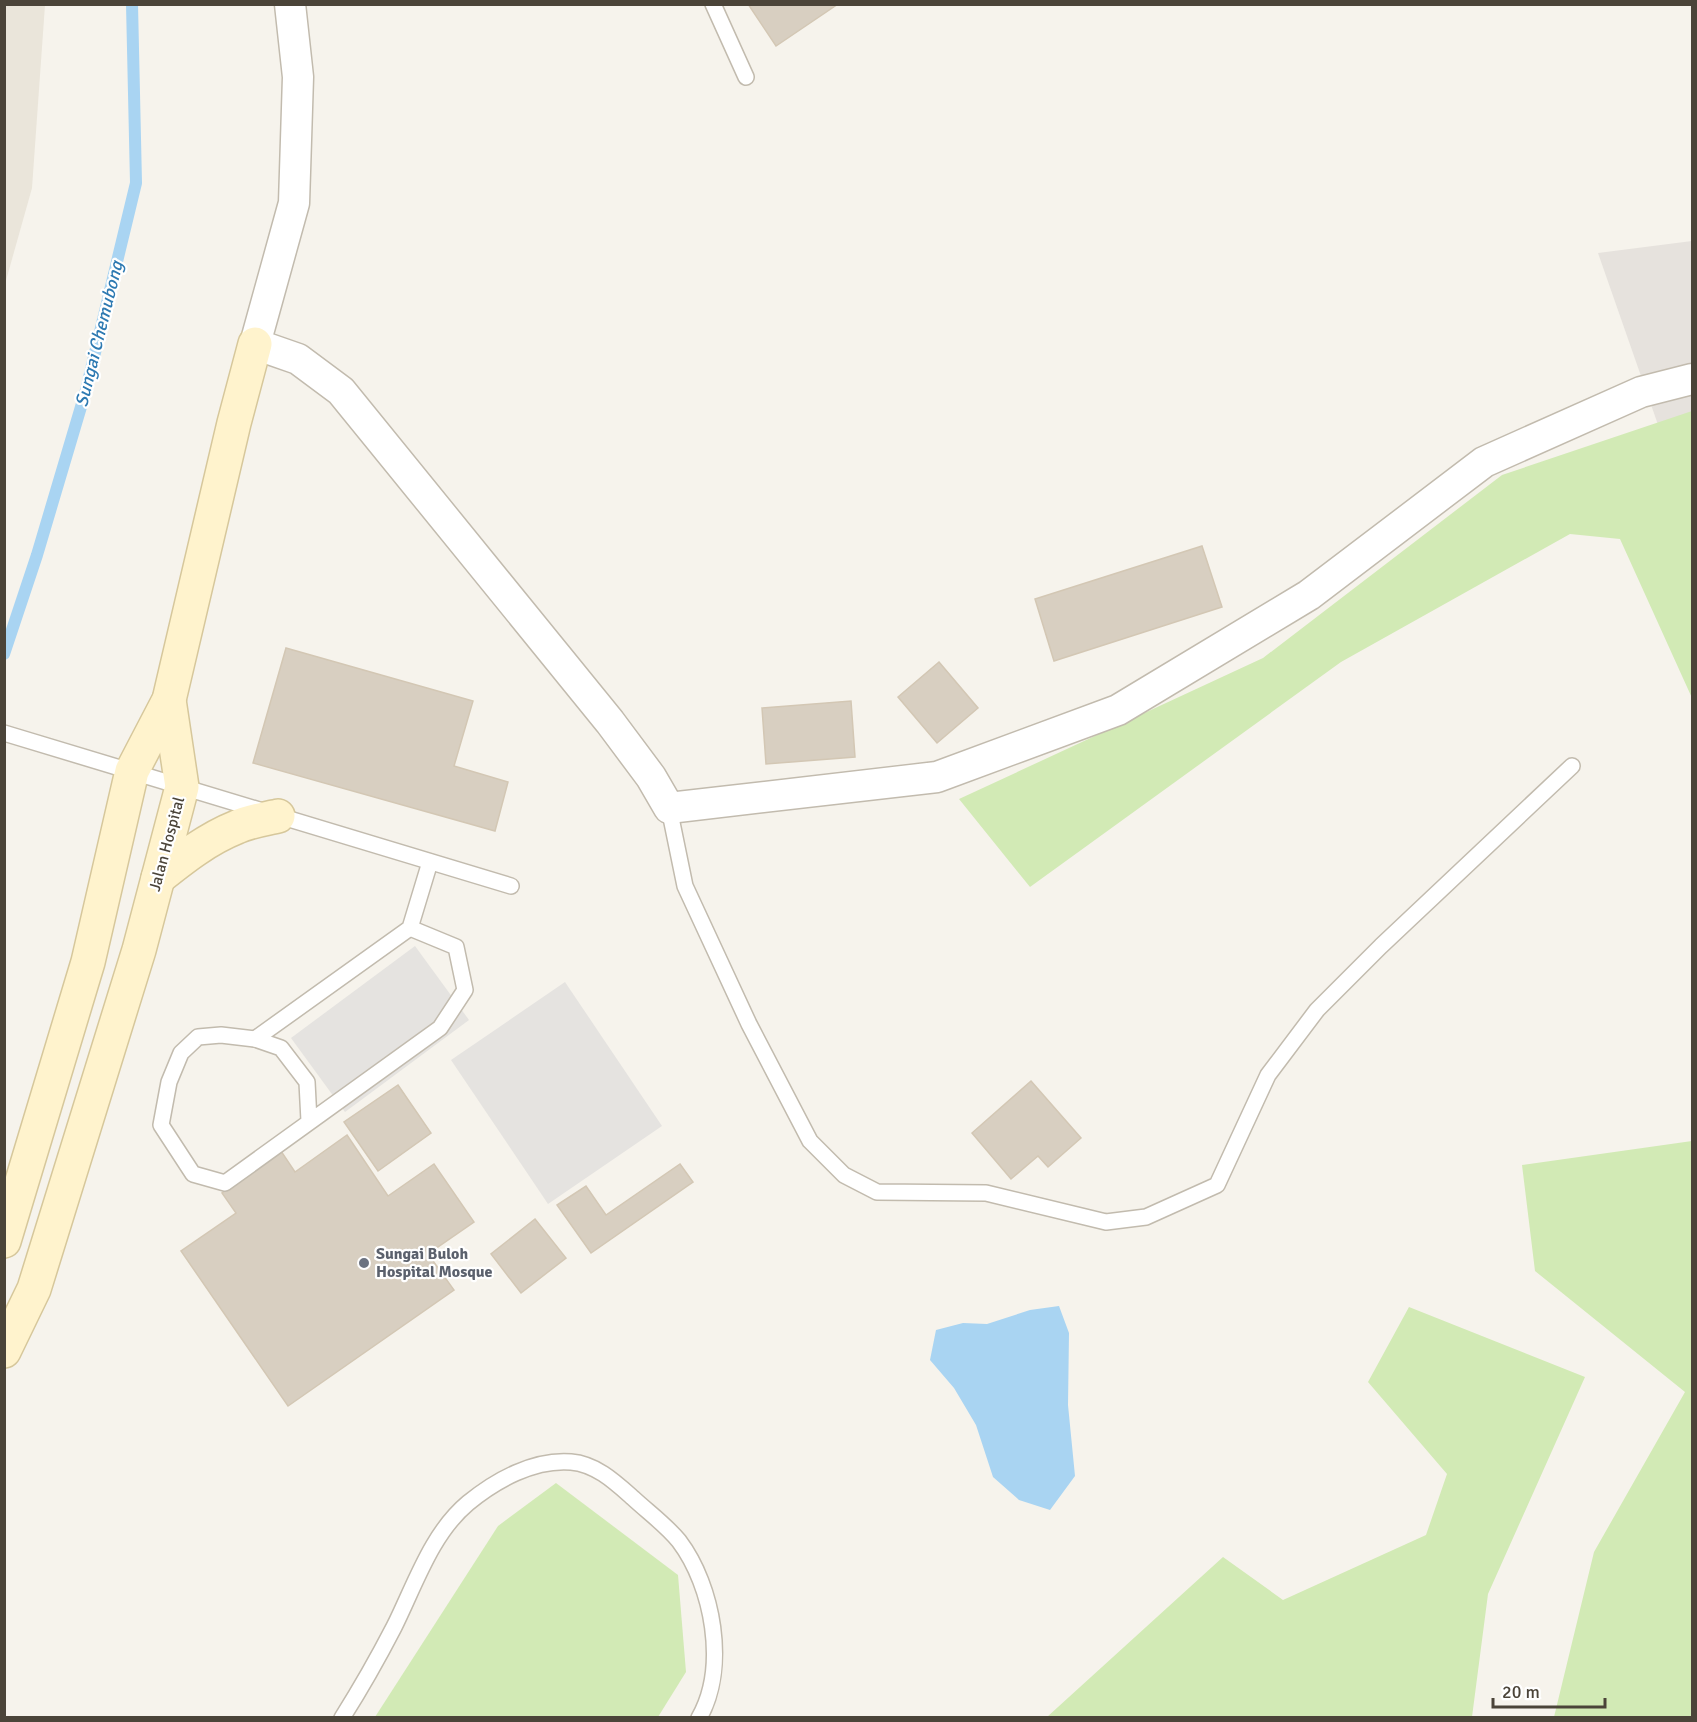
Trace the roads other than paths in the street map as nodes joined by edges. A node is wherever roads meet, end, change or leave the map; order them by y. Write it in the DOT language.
graph roads {
  1 [pos="290,4"];
  2 [pos="712,4"];
  3 [pos="746,77"];
  4 [pos="255,344"];
  5 [pos="1692,379"];
  6 [pos="169,700"];
  7 [pos="4,734"];
  8 [pos="1572,766"];
  9 [pos="122,769"];
  10 [pos="182,787"];
  11 [pos="669,808"];
  12 [pos="278,816"];
  13 [pos="430,862"];
  14 [pos="158,878"];
  15 [pos="511,885"];
  16 [pos="410,928"];
  17 [pos="255,1039"];
  18 [pos="309,1121"];
  19 [pos="4,1241"];
  20 [pos="4,1352"];
  21 [pos="342,1718"];
  22 [pos="699,1718"];
  1 -- 4 [label="street"];
  2 -- 3 [label="lane"];
  4 -- 6 [label="main road"];
  4 -- 11 [label="street"];
  5 -- 11 [label="street"];
  6 -- 9 [label="main road"];
  6 -- 10 [label="main road, Jalan Hospital"];
  7 -- 9 [label="lane"];
  8 -- 11 [label="lane"];
  9 -- 10 [label="lane"];
  9 -- 19 [label="main road"];
  10 -- 12 [label="lane"];
  10 -- 14 [label="main road, Jalan Hospital"];
  12 -- 13 [label="lane"];
  12 -- 14 [label="main road"];
  13 -- 15 [label="lane"];
  13 -- 16 [label="lane"];
  14 -- 20 [label="main road, Jalan Hospital"];
  16 -- 17 [label="lane"];
  16 -- 18 [label="lane"];
  17 -- 18 [label="lane"];
  17 -- 18 [label="lane"];
  21 -- 22 [label="lane"];
}
